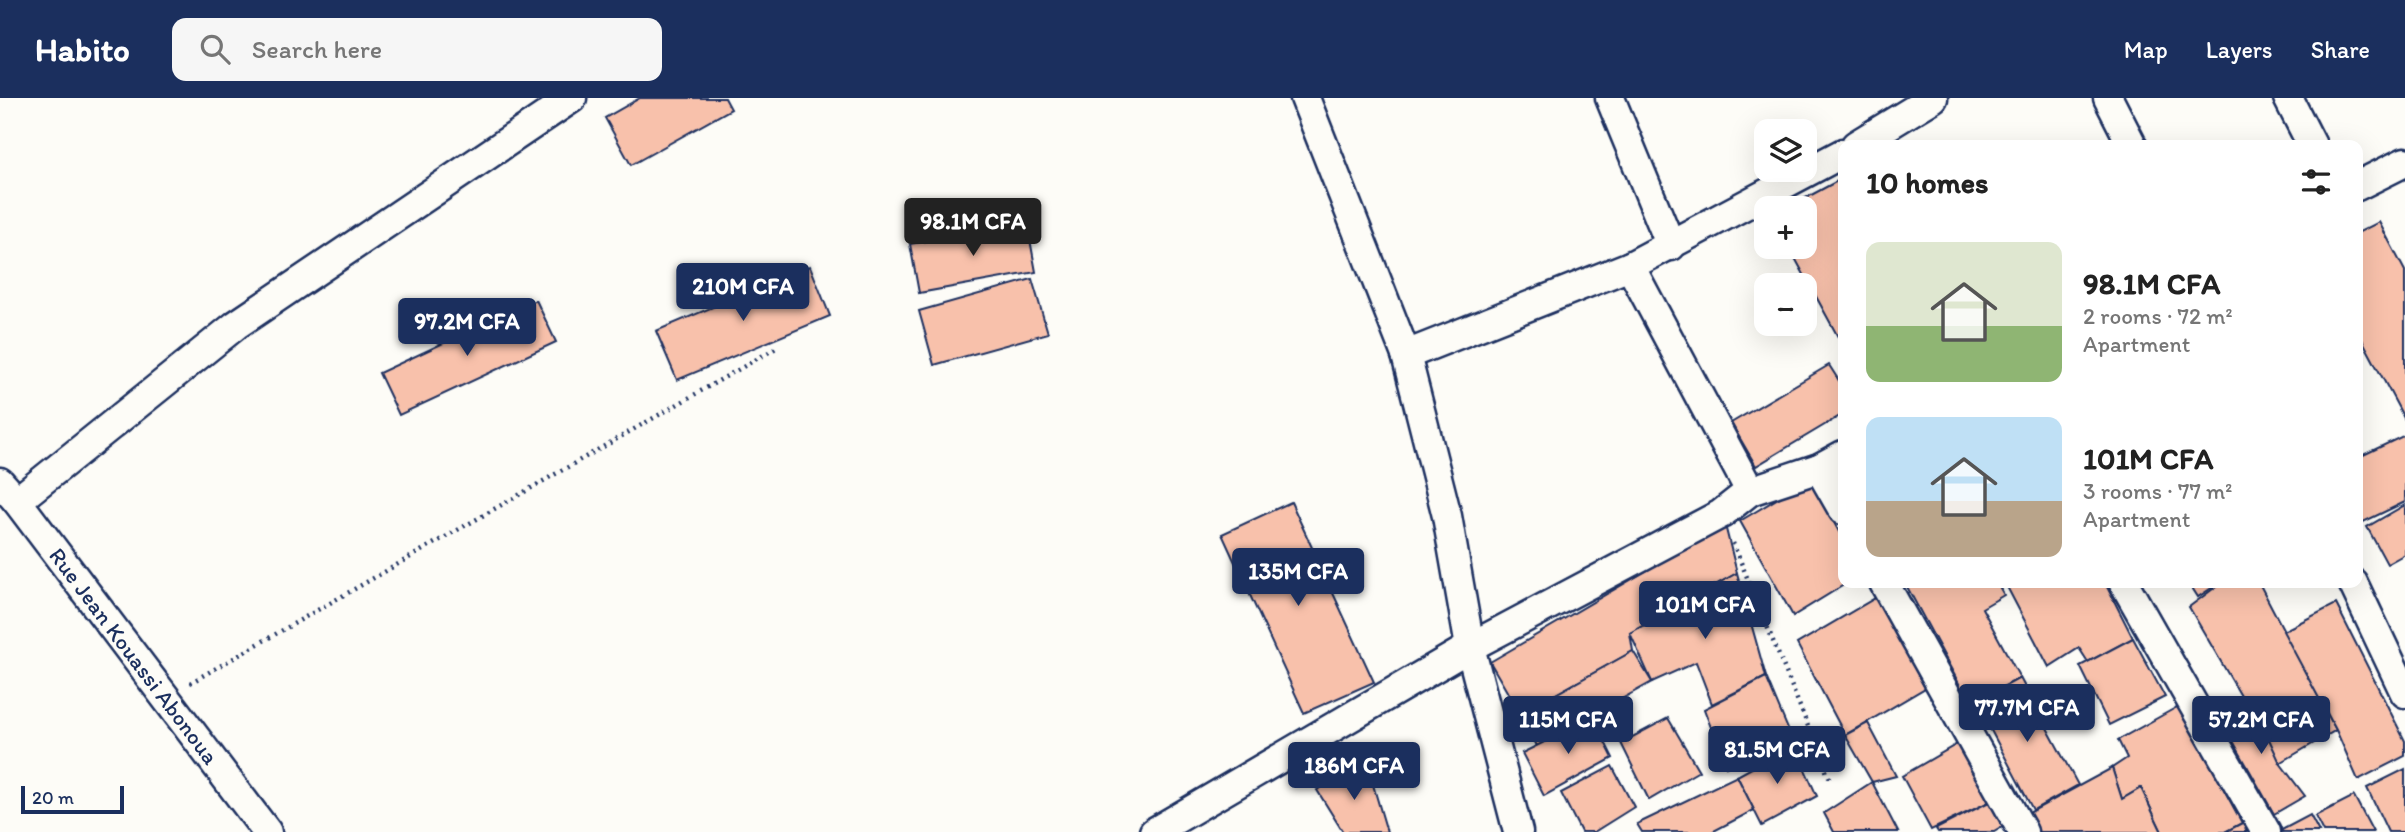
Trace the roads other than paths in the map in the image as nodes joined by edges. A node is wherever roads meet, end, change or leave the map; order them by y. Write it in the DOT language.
graph roads {
  1 [pos="572,98"];
  2 [pos="1305,98"];
  3 [pos="1610,98"];
  4 [pos="1933,98"];
  5 [pos="2108,98"];
  6 [pos="2288,98"];
  7 [pos="1870,140"];
  8 [pos="2129,140"];
  9 [pos="2309,140"];
  10 [pos="1838,156"];
  11 [pos="2405,162"];
  12 [pos="2363,183"];
  13 [pos="1671,246"];
  14 [pos="1630,266"];
  15 [pos="1406,355"];
  16 [pos="1831,461"];
  17 [pos="1838,490"];
  18 [pos="8,491"];
  19 [pos="1750,491"];
  20 [pos="1887,588"];
  21 [pos="2127,588"];
  22 [pos="2355,588"];
  23 [pos="1470,647"];
  24 [pos="2405,693"];
  25 [pos="267,832"];
  26 [pos="1154,832"];
  27 [pos="1518,832"];
  28 [pos="2023,832"];
  29 [pos="2266,832"];
  1 -- 18 [label="street"];
  2 -- 15 [label="street"];
  3 -- 13 [label="street"];
  4 -- 7 [label="street"];
  5 -- 8 [label="street"];
  6 -- 9 [label="street"];
  10 -- 13 [label="street"];
  11 -- 12 [label="street"];
  13 -- 14 [label="street"];
  14 -- 15 [label="street"];
  14 -- 19 [label="street"];
  15 -- 23 [label="street"];
  16 -- 17 [label="street"];
  16 -- 19 [label="street"];
  18 -- 25 [label="street, Rue Jean Kouassi Abonoua"];
  19 -- 23 [label="street"];
  20 -- 28 [label="street"];
  21 -- 29 [label="street"];
  22 -- 24 [label="street"];
  23 -- 26 [label="street"];
  23 -- 27 [label="street"];
}
